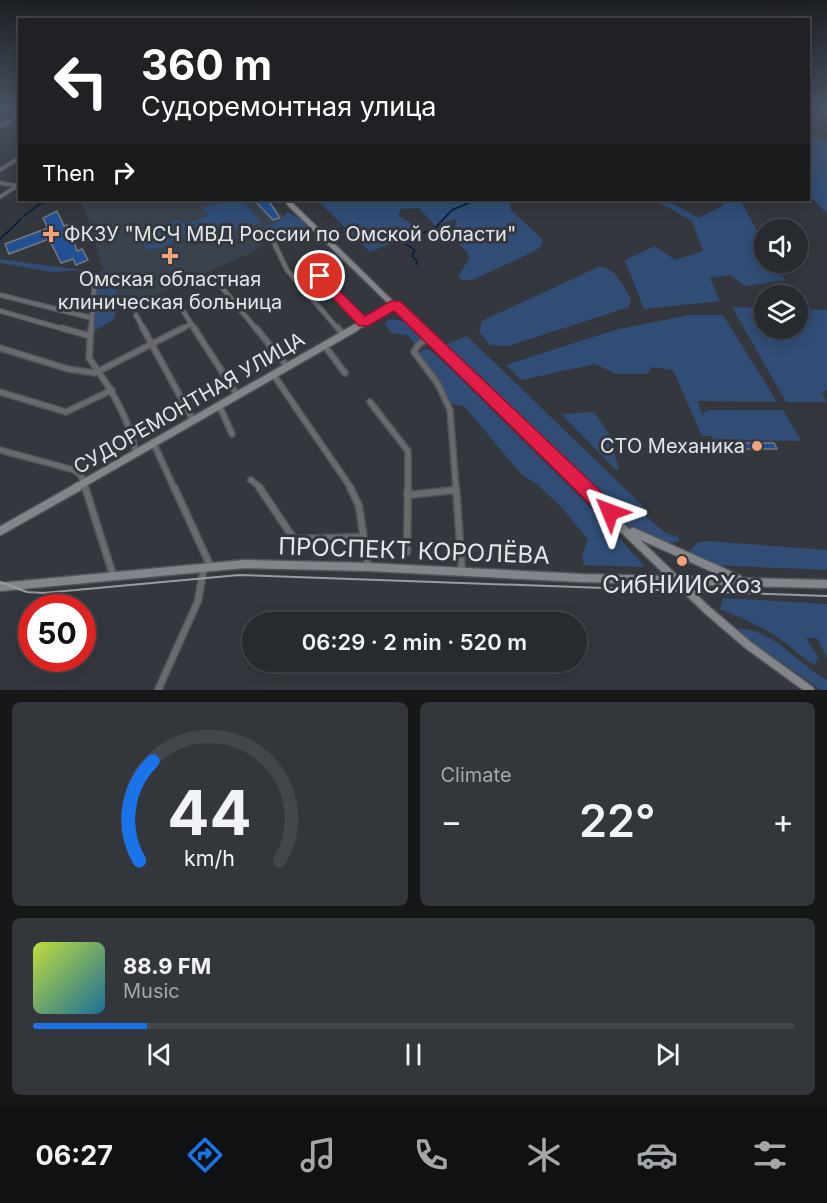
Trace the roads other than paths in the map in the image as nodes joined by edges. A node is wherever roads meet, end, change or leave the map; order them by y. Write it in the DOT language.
graph roads {
  1 [pos="18,158"];
  2 [pos="0,170"];
  3 [pos="0,183"];
  4 [pos="18,186"];
  5 [pos="0,197"];
  6 [pos="287,201"];
  7 [pos="274,243"];
  8 [pos="320,276"];
  9 [pos="95,279"];
  10 [pos="215,279"];
  11 [pos="0,295"];
  12 [pos="395,305"];
  13 [pos="182,309"];
  14 [pos="0,311"];
  15 [pos="136,315"];
  16 [pos="92,318"];
  17 [pos="363,323"];
  18 [pos="191,324"];
  19 [pos="343,334"];
  20 [pos="90,336"];
  21 [pos="429,337"];
  22 [pos="152,342"];
  23 [pos="324,345"];
  24 [pos="0,348"];
  25 [pos="287,366"];
  26 [pos="98,371"];
  27 [pos="273,374"];
  28 [pos="345,374"];
  29 [pos="112,390"];
  30 [pos="0,392"];
  31 [pos="237,394"];
  32 [pos="370,402"];
  33 [pos="219,405"];
  34 [pos="193,420"];
  35 [pos="232,434"];
  36 [pos="153,442"];
  37 [pos="0,450"];
  38 [pos="136,452"];
  39 [pos="251,480"];
  40 [pos="84,481"];
  41 [pos="456,490"];
  42 [pos="407,495"];
  43 [pos="626,528"];
  44 [pos="0,531"];
  45 [pos="363,537"];
  46 [pos="407,552"];
  47 [pos="207,565"];
  48 [pos="368,567"];
  49 [pos="462,571"];
  50 [pos="113,575"];
  51 [pos="677,579"];
  52 [pos="744,581"];
  53 [pos="827,584"];
  54 [pos="0,587"];
  55 [pos="158,690"];
  56 [pos="810,690"];
  1 -- 2 [label="street"];
  3 -- 4 [label="street"];
  4 -- 5 [label="street"];
  6 -- 12 [label="main road"];
  7 -- 19 [label="street"];
  8 -- 17 [label="street"];
  9 -- 16 [label="street"];
  10 -- 25 [label="street"];
  11 -- 16 [label="street"];
  12 -- 17 [label="main road, СУДОРЕМОНТНАЯ УЛИЦА"];
  12 -- 21 [label="main road"];
  13 -- 18 [label="street"];
  14 -- 20 [label="street"];
  15 -- 22 [label="street"];
  16 -- 20 [label="street"];
  17 -- 19 [label="main road, СУДОРЕМОНТНАЯ УЛИЦА"];
  18 -- 22 [label="street"];
  18 -- 31 [label="street"];
  19 -- 23 [label="main road, СУДОРЕМОНТНАЯ УЛИЦА"];
  20 -- 26 [label="street"];
  21 -- 41 [label="street"];
  21 -- 43 [label="main road"];
  22 -- 26 [label="street"];
  22 -- 34 [label="street"];
  23 -- 25 [label="main road, СУДОРЕМОНТНАЯ УЛИЦА"];
  23 -- 28 [label="street"];
  24 -- 26 [label="street"];
  25 -- 27 [label="main road, СУДОРЕМОНТНАЯ УЛИЦА"];
  26 -- 29 [label="street"];
  27 -- 31 [label="main road, СУДОРЕМОНТНАЯ УЛИЦА"];
  27 -- 45 [label="street"];
  29 -- 30 [label="street"];
  29 -- 38 [label="street"];
  31 -- 33 [label="main road, СУДОРЕМОНТНАЯ УЛИЦА"];
  32 -- 42 [label="street"];
  33 -- 34 [label="main road, СУДОРЕМОНТНАЯ УЛИЦА"];
  33 -- 35 [label="street"];
  34 -- 36 [label="main road, СУДОРЕМОНТНАЯ УЛИЦА"];
  36 -- 38 [label="main road, СУДОРЕМОНТНАЯ УЛИЦА"];
  36 -- 47 [label="street"];
  37 -- 40 [label="street"];
  38 -- 40 [label="main road, СУДОРЕМОНТНАЯ УЛИЦА"];
  39 -- 45 [label="street"];
  40 -- 44 [label="main road, СУДОРЕМОНТНАЯ УЛИЦА"];
  40 -- 50 [label="street"];
  41 -- 42 [label="street"];
  41 -- 49 [label="street"];
  42 -- 46 [label="street"];
  43 -- 51 [label="main road"];
  43 -- 52 [label="main road"];
  45 -- 48 [label="street"];
  47 -- 48 [label="main road, ПРОСПЕКТ КОРОЛЁВА"];
  47 -- 50 [label="main road, ПРОСПЕКТ КОРОЛЁВА"];
  47 -- 55 [label="street"];
  48 -- 49 [label="main road, ПРОСПЕКТ КОРОЛЁВА"];
  49 -- 51 [label="main road, ПРОСПЕКТ КОРОЛЁВА"];
  50 -- 54 [label="main road, ПРОСПЕКТ КОРОЛЁВА"];
  51 -- 52 [label="main road, ПРОСПЕКТ КОРОЛЁВА"];
  51 -- 56 [label="main road"];
  52 -- 53 [label="main road, ПРОСПЕКТ КОРОЛЁВА"];
}
